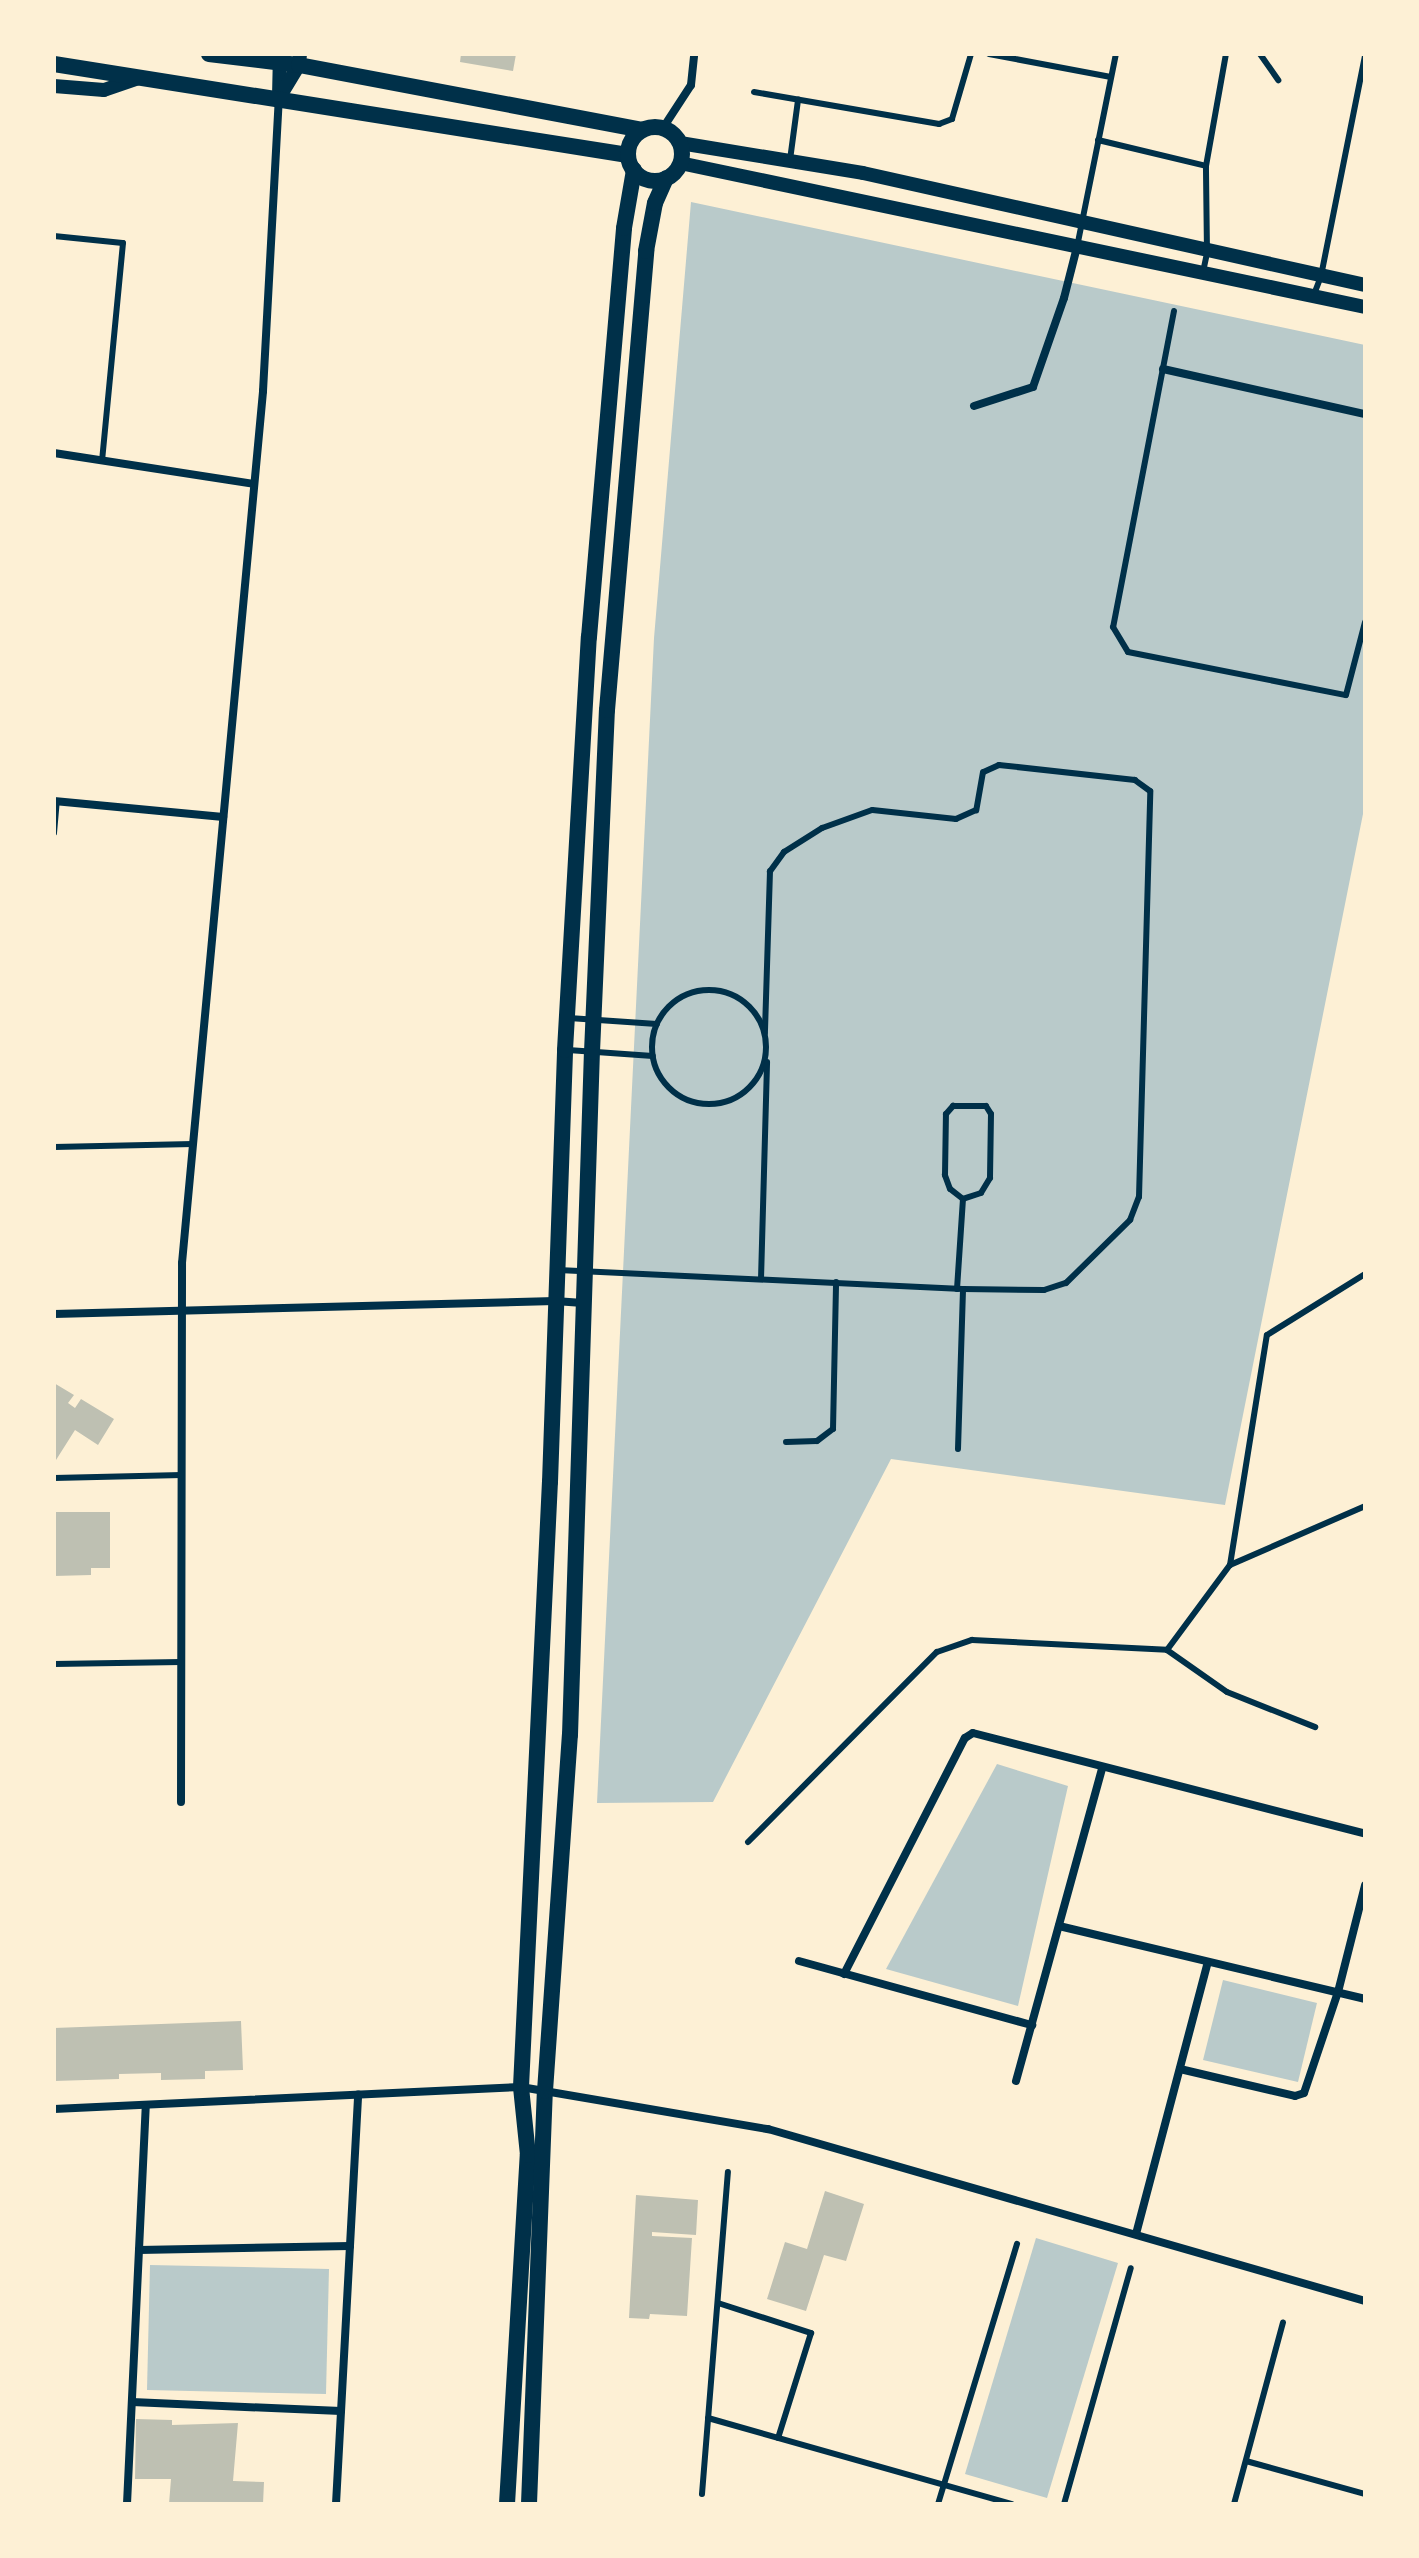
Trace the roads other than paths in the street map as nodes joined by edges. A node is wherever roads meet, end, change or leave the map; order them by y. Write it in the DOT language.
graph roads {
  1 [pos="209,54"];
  2 [pos="694,54"];
  3 [pos="971,54"];
  4 [pos="989,54"];
  5 [pos="1116,54"];
  6 [pos="1226,54"];
  7 [pos="1260,54"];
  8 [pos="1365,55"];
  9 [pos="279,59"];
  10 [pos="299,60"];
  11 [pos="54,64"];
  12 [pos="1111,77"];
  13 [pos="140,78"];
  14 [pos="1278,80"];
  15 [pos="54,86"];
  16 [pos="754,92"];
  17 [pos="279,98"];
  18 [pos="798,100"];
  19 [pos="663,128"];
  20 [pos="642,130"];
  21 [pos="1098,140"];
  22 [pos="680,143"];
  23 [pos="790,161"];
  24 [pos="631,162"];
  25 [pos="680,163"];
  26 [pos="1206,166"];
  27 [pos="666,178"];
  28 [pos="918,186"];
  29 [pos="912,210"];
  30 [pos="1082,223"];
  31 [pos="54,236"];
  32 [pos="1077,247"];
  33 [pos="1207,253"];
  34 [pos="1203,274"];
  35 [pos="1321,276"];
  36 [pos="1365,285"];
  37 [pos="1313,297"];
  38 [pos="1365,307"];
  39 [pos="1174,311"];
  40 [pos="1163,369"];
  41 [pos="974,406"];
  42 [pos="1365,414"];
  43 [pos="54,453"];
  44 [pos="102,460"];
  45 [pos="254,484"];
  46 [pos="1365,622"];
  47 [pos="55,801"];
  48 [pos="223,817"];
  49 [pos="54,833"];
  50 [pos="567,1018"];
  51 [pos="593,1020"];
  52 [pos="657,1024"];
  53 [pos="765,1033"];
  54 [pos="565,1050"];
  55 [pos="592,1052"];
  56 [pos="767,1053"];
  57 [pos="653,1056"];
  58 [pos="193,1144"];
  59 [pos="54,1147"];
  60 [pos="963,1199"];
  61 [pos="555,1269"];
  62 [pos="584,1271"];
  63 [pos="1365,1274"];
  64 [pos="761,1279"];
  65 [pos="836,1282"];
  66 [pos="960,1289"];
  67 [pos="555,1301"];
  68 [pos="583,1303"];
  69 [pos="182,1311"];
  70 [pos="54,1314"];
  71 [pos="786,1442"];
  72 [pos="958,1449"];
  73 [pos="182,1475"];
  74 [pos="54,1478"];
  75 [pos="1365,1506"];
  76 [pos="1230,1565"];
  77 [pos="1167,1650"];
  78 [pos="181,1662"];
  79 [pos="54,1664"];
  80 [pos="1315,1727"];
  81 [pos="1102,1769"];
  82 [pos="181,1802"];
  83 [pos="1365,1834"];
  84 [pos="748,1842"];
  85 [pos="1365,1885"];
  86 [pos="1059,1926"];
  87 [pos="799,1961"];
  88 [pos="1208,1962"];
  89 [pos="844,1974"];
  90 [pos="1338,1992"];
  91 [pos="1365,1999"];
  92 [pos="1032,2025"];
  93 [pos="1180,2069"];
  94 [pos="1016,2081"];
  95 [pos="521,2087"];
  96 [pos="545,2091"];
  97 [pos="358,2095"];
  98 [pos="146,2105"];
  99 [pos="54,2109"];
  100 [pos="728,2172"];
  101 [pos="1136,2234"];
  102 [pos="1017,2244"];
  103 [pos="350,2246"];
  104 [pos="139,2250"];
  105 [pos="1131,2268"];
  106 [pos="1365,2301"];
  107 [pos="718,2303"];
  108 [pos="1283,2323"];
  109 [pos="132,2402"];
  110 [pos="341,2411"];
  111 [pos="708,2418"];
  112 [pos="778,2438"];
  113 [pos="1246,2461"];
  114 [pos="943,2485"];
  115 [pos="702,2494"];
  116 [pos="1365,2494"];
  117 [pos="127,2504"];
  118 [pos="336,2504"];
  119 [pos="507,2504"];
  120 [pos="529,2504"];
  121 [pos="938,2504"];
  122 [pos="1012,2504"];
  123 [pos="1064,2504"];
  124 [pos="1234,2504"];
  1 -- 9 [label="main road"];
  2 -- 19 [label="street"];
  3 -- 18 [label="lane"];
  4 -- 12 [label="lane"];
  5 -- 12 [label="lane"];
  6 -- 26 [label="lane"];
  7 -- 14 [label="lane"];
  8 -- 35 [label="lane"];
  9 -- 10 [label="main road"];
  9 -- 17 [label="street"];
  10 -- 17 [label="street"];
  10 -- 20 [label="main road"];
  11 -- 13 [label="main road"];
  12 -- 21 [label="lane"];
  13 -- 15 [label="street"];
  13 -- 17 [label="main road"];
  16 -- 18 [label="lane"];
  17 -- 24 [label="main road"];
  17 -- 45 [label="street"];
  18 -- 23 [label="lane"];
  19 -- 20 [label="main road"];
  19 -- 22 [label="main road"];
  20 -- 24 [label="main road"];
  21 -- 26 [label="lane"];
  21 -- 30 [label="lane"];
  22 -- 23 [label="street"];
  22 -- 25 [label="main road"];
  23 -- 28 [label="street"];
  24 -- 27 [label="main road"];
  24 -- 50 [label="main road"];
  25 -- 27 [label="main road"];
  25 -- 29 [label="street"];
  26 -- 33 [label="lane"];
  27 -- 51 [label="main road"];
  28 -- 29 [label="street"];
  28 -- 30 [label="street"];
  29 -- 32 [label="street"];
  30 -- 32 [label="lane"];
  30 -- 33 [label="street"];
  31 -- 44 [label="lane"];
  32 -- 34 [label="street"];
  32 -- 41 [label="street"];
  33 -- 34 [label="lane"];
  33 -- 35 [label="street"];
  34 -- 37 [label="street"];
  35 -- 36 [label="street"];
  35 -- 37 [label="lane"];
  37 -- 38 [label="street"];
  39 -- 40 [label="lane"];
  40 -- 42 [label="street"];
  40 -- 46 [label="lane"];
  43 -- 44 [label="street"];
  44 -- 45 [label="street"];
  45 -- 48 [label="street"];
  47 -- 48 [label="street"];
  47 -- 49 [label="lane"];
  48 -- 58 [label="street"];
  50 -- 51 [label="lane"];
  50 -- 54 [label="main road"];
  51 -- 52 [label="lane"];
  51 -- 55 [label="main road"];
  52 -- 53 [label="lane"];
  52 -- 57 [label="lane"];
  53 -- 56 [label="lane"];
  53 -- 66 [label="lane"];
  54 -- 55 [label="lane"];
  54 -- 61 [label="main road"];
  55 -- 57 [label="lane"];
  55 -- 62 [label="main road"];
  56 -- 57 [label="lane"];
  56 -- 64 [label="lane"];
  58 -- 59 [label="lane"];
  58 -- 69 [label="street"];
  60 -- 60 [label="lane"];
  60 -- 66 [label="lane"];
  61 -- 62 [label="lane"];
  61 -- 67 [label="main road"];
  62 -- 64 [label="lane"];
  62 -- 68 [label="main road"];
  63 -- 76 [label="lane"];
  64 -- 65 [label="lane"];
  65 -- 66 [label="lane"];
  65 -- 71 [label="lane"];
  66 -- 72 [label="lane"];
  67 -- 68 [label="street"];
  67 -- 69 [label="street"];
  67 -- 95 [label="main road"];
  68 -- 96 [label="main road"];
  69 -- 70 [label="street"];
  69 -- 73 [label="street"];
  73 -- 74 [label="lane"];
  73 -- 78 [label="street"];
  75 -- 76 [label="lane"];
  76 -- 77 [label="lane"];
  77 -- 80 [label="lane"];
  77 -- 84 [label="lane"];
  78 -- 79 [label="lane"];
  78 -- 82 [label="street"];
  81 -- 83 [label="street"];
  81 -- 86 [label="street"];
  81 -- 89 [label="street"];
  85 -- 90 [label="street"];
  86 -- 88 [label="street"];
  86 -- 92 [label="street"];
  87 -- 89 [label="street"];
  88 -- 90 [label="street"];
  88 -- 93 [label="street"];
  89 -- 92 [label="street"];
  90 -- 91 [label="street"];
  90 -- 93 [label="street"];
  92 -- 94 [label="street"];
  93 -- 101 [label="street"];
  95 -- 96 [label="street"];
  95 -- 97 [label="street"];
  95 -- 119 [label="main road"];
  96 -- 101 [label="street"];
  96 -- 120 [label="main road"];
  97 -- 98 [label="street"];
  97 -- 103 [label="street"];
  98 -- 99 [label="street"];
  98 -- 104 [label="street"];
  100 -- 107 [label="lane"];
  101 -- 106 [label="street"];
  102 -- 114 [label="lane"];
  103 -- 104 [label="street"];
  103 -- 110 [label="street"];
  104 -- 109 [label="street"];
  105 -- 123 [label="lane"];
  107 -- 111 [label="lane"];
  107 -- 112 [label="lane"];
  108 -- 113 [label="lane"];
  109 -- 110 [label="street"];
  109 -- 117 [label="street"];
  110 -- 118 [label="street"];
  111 -- 112 [label="lane"];
  111 -- 115 [label="lane"];
  112 -- 114 [label="lane"];
  113 -- 116 [label="lane"];
  113 -- 124 [label="lane"];
  114 -- 121 [label="lane"];
  114 -- 122 [label="lane"];
}
